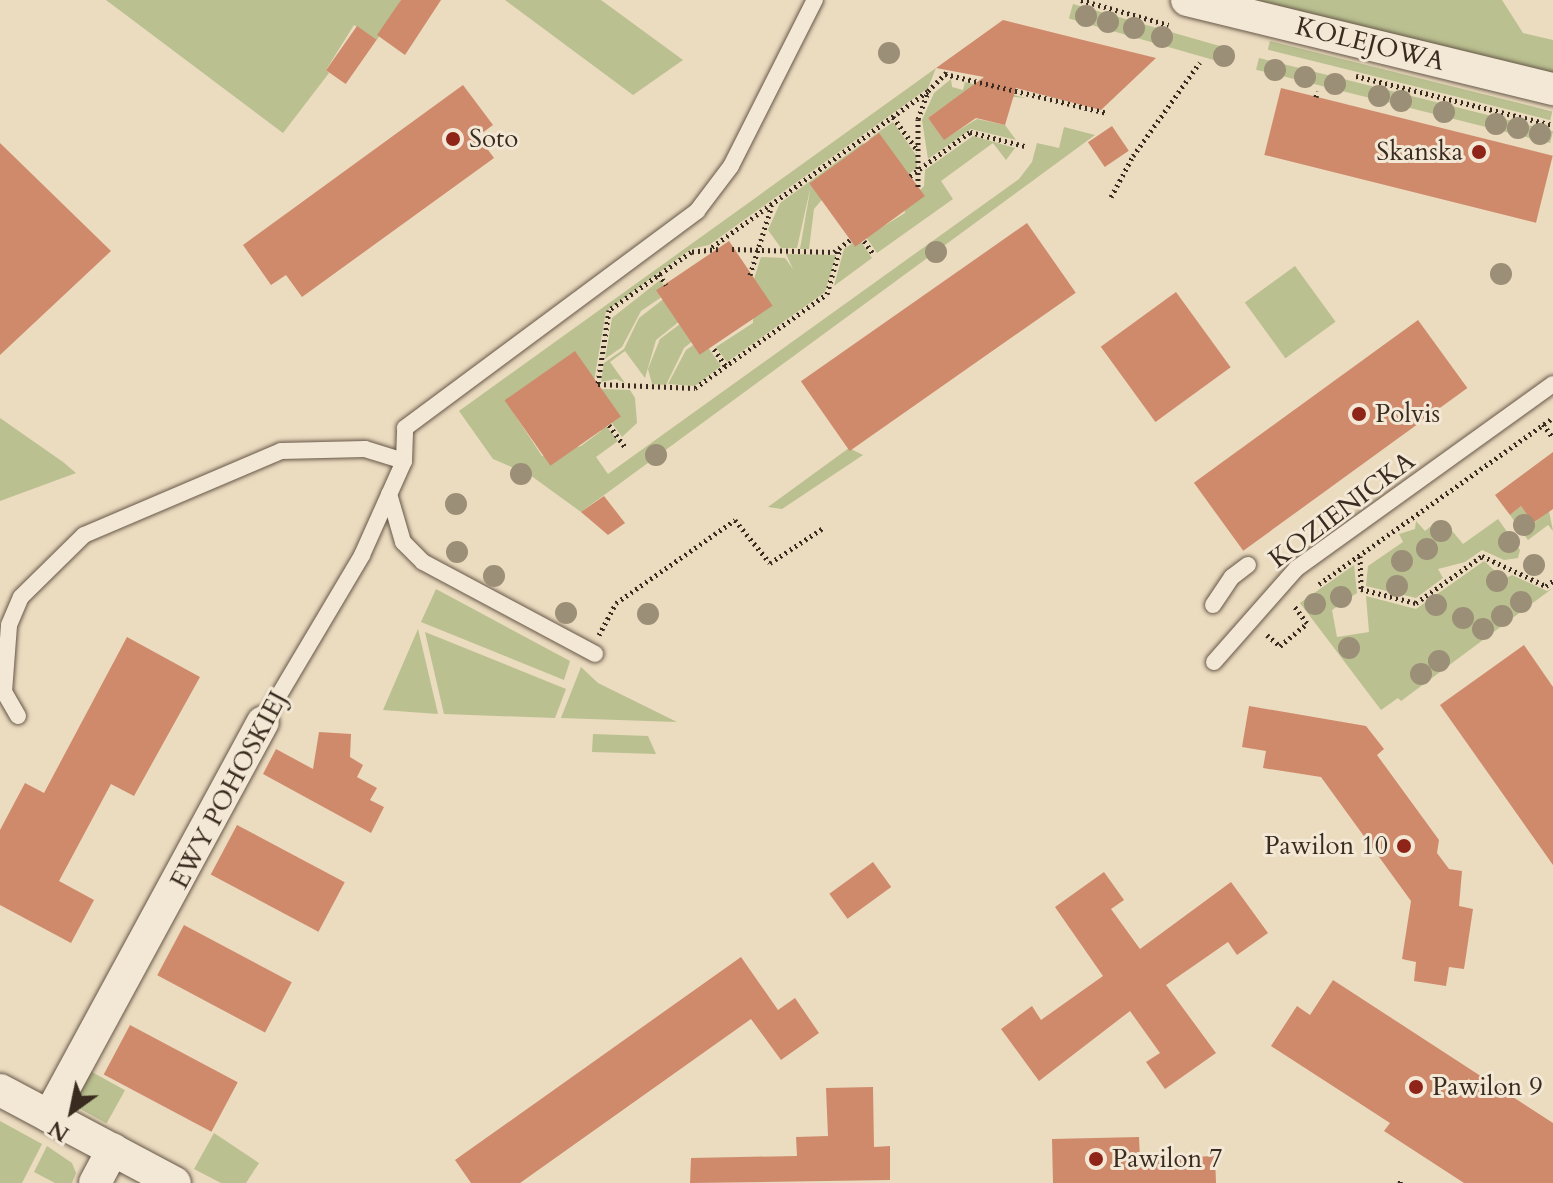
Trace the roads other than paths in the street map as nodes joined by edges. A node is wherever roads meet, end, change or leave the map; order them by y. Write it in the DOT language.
graph roads {
  1 [pos="815,0"];
  2 [pos="1187,0"];
  3 [pos="1553,89"];
  4 [pos="1553,384"];
  5 [pos="404,461"];
  6 [pos="389,494"];
  7 [pos="1248,565"];
  8 [pos="1213,605"];
  9 [pos="593,653"];
  10 [pos="1214,662"];
  11 [pos="18,716"];
  12 [pos="263,722"];
  13 [pos="0,1090"];
  14 [pos="49,1116"];
  15 [pos="113,1149"];
  16 [pos="95,1183"];
  17 [pos="175,1183"];
  1 -- 5 [label="lane, EWY POHOSKIEJ"];
  2 -- 3 [label="street, KOLEJOWA"];
  4 -- 10 [label="lane, KOZIENICKA"];
  5 -- 6 [label="lane, EWY POHOSKIEJ"];
  5 -- 11 [label="lane"];
  6 -- 9 [label="lane"];
  6 -- 12 [label="lane, EWY POHOSKIEJ"];
  7 -- 8 [label="lane"];
  12 -- 14 [label="street, EWY POHOSKIEJ"];
  13 -- 14 [label="street"];
  14 -- 15 [label="street"];
  15 -- 16 [label="street"];
  15 -- 17 [label="street"];
}
